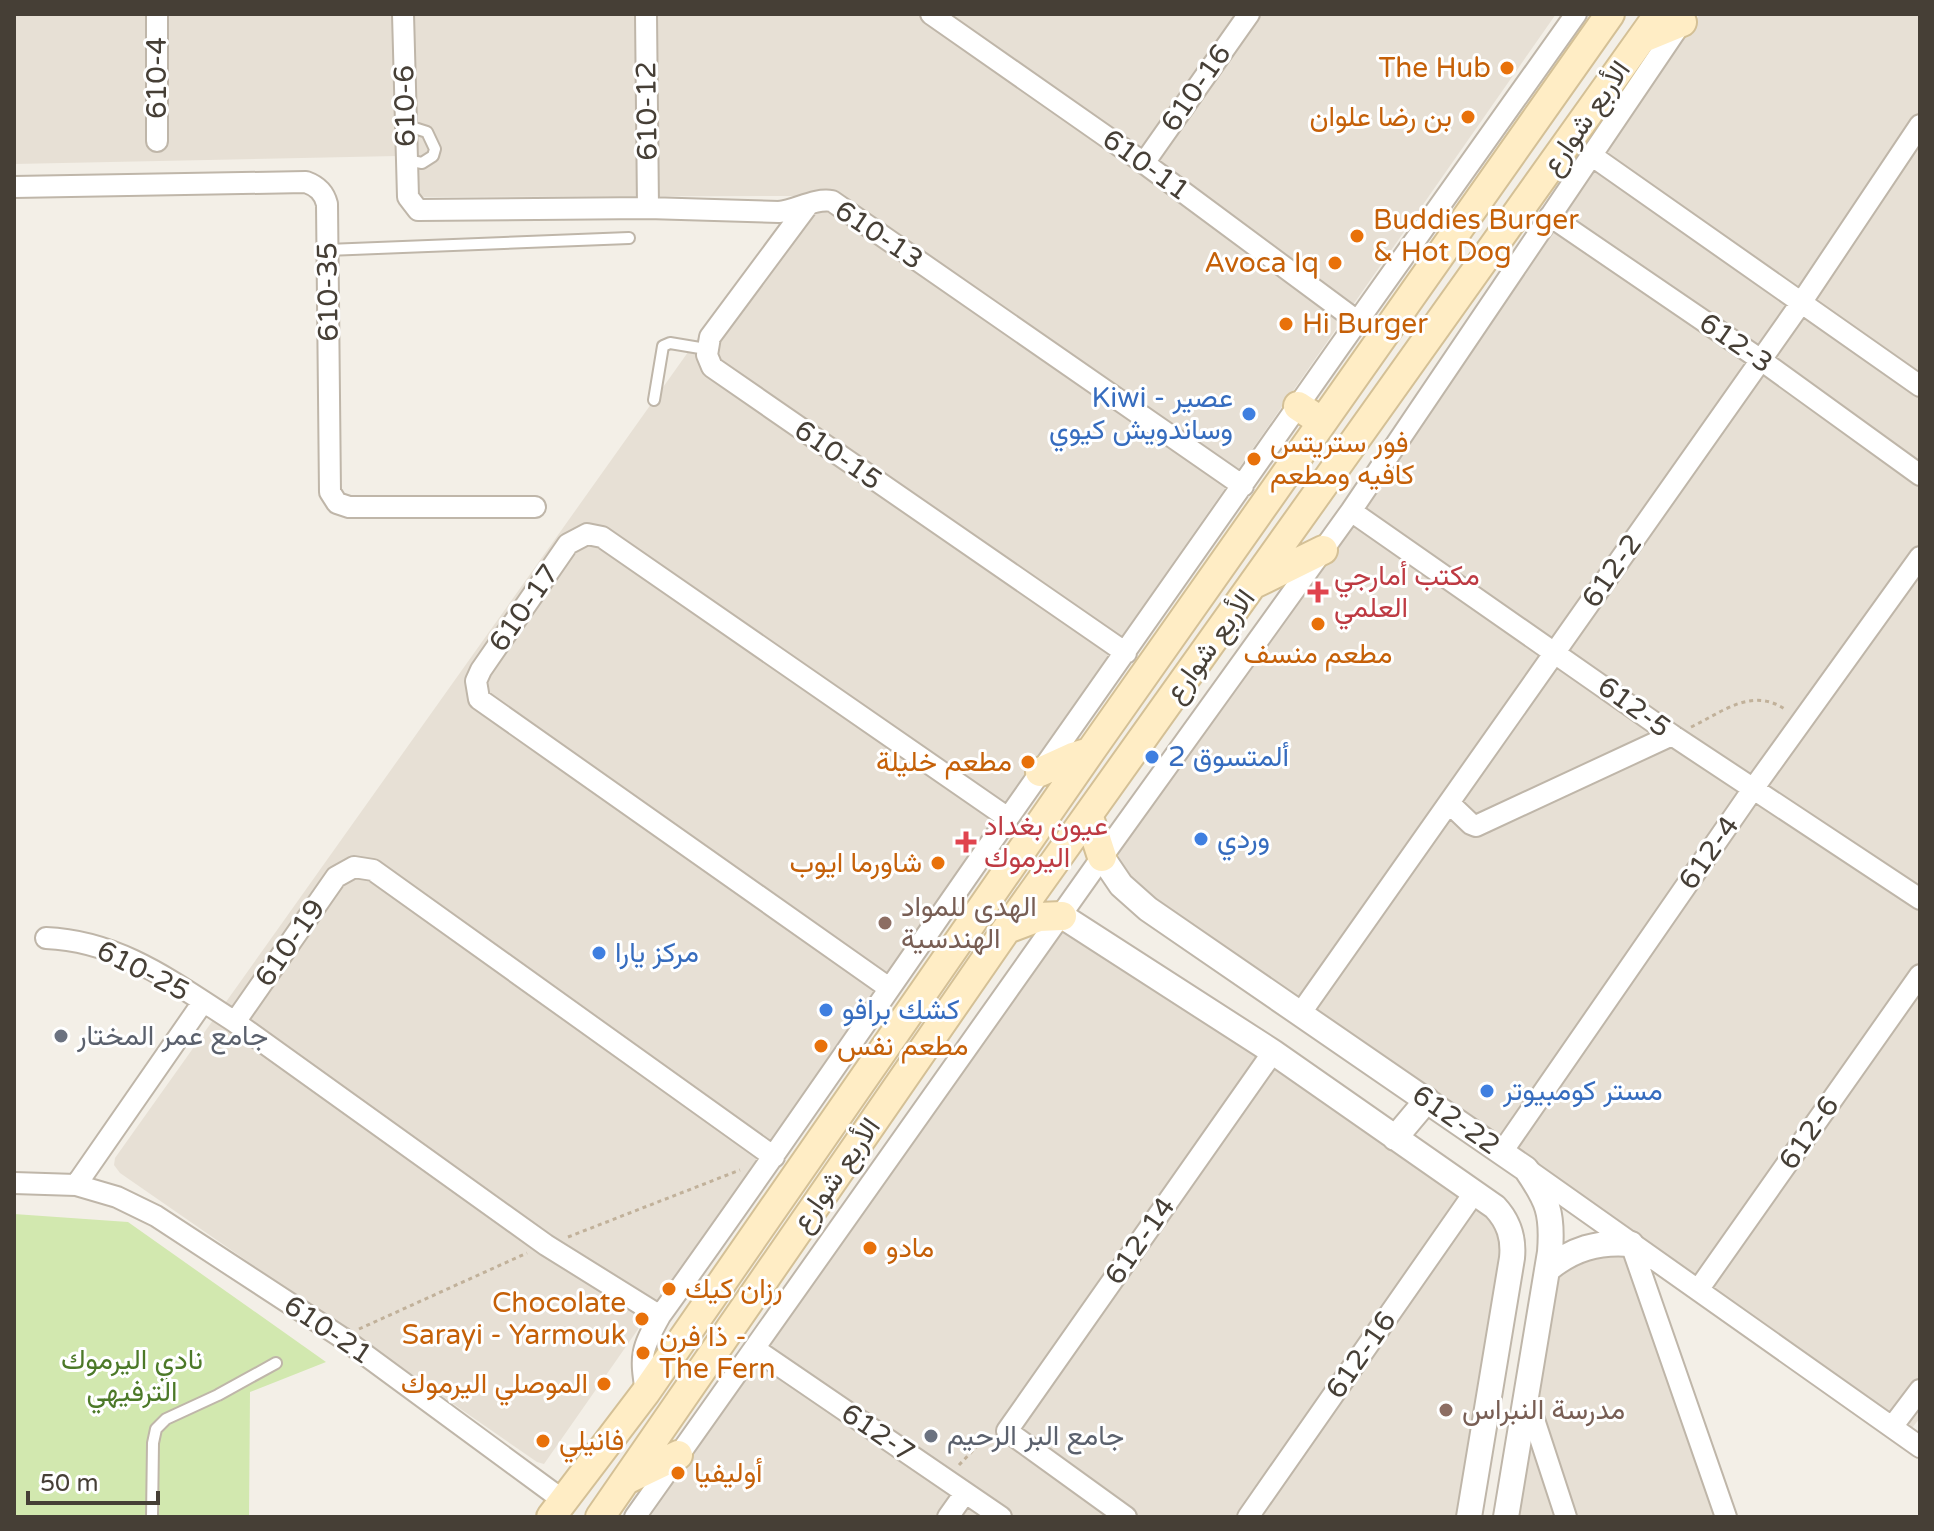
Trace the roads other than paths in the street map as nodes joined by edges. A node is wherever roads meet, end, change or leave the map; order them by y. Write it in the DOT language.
graph roads {
  1 [pos="157,14"];
  2 [pos="403,14"];
  3 [pos="646,14"];
  4 [pos="1249,14"];
  5 [pos="1576,14"];
  6 [pos="1610,14"];
  7 [pos="937,16"];
  8 [pos="1676,17"];
  9 [pos="405,125"];
  10 [pos="1920,125"];
  11 [pos="157,141"];
  12 [pos="1591,155"];
  13 [pos="406,160"];
  14 [pos="1144,163"];
  15 [pos="14,187"];
  16 [pos="408,197"];
  17 [pos="808,205"];
  18 [pos="648,208"];
  19 [pos="1550,216"];
  20 [pos="629,238"];
  21 [pos="327,250"];
  22 [pos="1801,303"];
  23 [pos="1357,321"];
  24 [pos="706,349"];
  25 [pos="1761,360"];
  26 [pos="1920,386"];
  27 [pos="654,400"];
  28 [pos="1310,414"];
  29 [pos="1920,475"];
  30 [pos="1243,486"];
  31 [pos="535,507"];
  32 [pos="1351,511"];
  33 [pos="1323,550"];
  34 [pos="1920,557"];
  35 [pos="1255,583"];
  36 [pos="1170,641"];
  37 [pos="1556,651"];
  38 [pos="1126,653"];
  39 [pos="1197,663"];
  40 [pos="1142,679"];
  41 [pos="1167,706"];
  42 [pos="1672,735"];
  43 [pos="1090,752"];
  44 [pos="1040,772"];
  45 [pos="1753,789"];
  46 [pos="1449,803"];
  47 [pos="1089,817"];
  48 [pos="1008,818"];
  49 [pos="1102,857"];
  50 [pos="1920,899"];
  51 [pos="1062,916"];
  52 [pos="1006,930"];
  53 [pos="46,938"];
  54 [pos="1920,975"];
  55 [pos="889,988"];
  56 [pos="203,1002"];
  57 [pos="1300,1014"];
  58 [pos="235,1022"];
  59 [pos="1273,1052"];
  60 [pos="1427,1100"];
  61 [pos="1395,1138"];
  62 [pos="1502,1152"];
  63 [pos="774,1157"];
  64 [pos="1526,1169"];
  65 [pos="14,1183"];
  66 [pos="76,1185"];
  67 [pos="1474,1193"];
  68 [pos="1631,1244"];
  69 [pos="1547,1270"];
  70 [pos="1698,1290"];
  71 [pos="660,1316"];
  72 [pos="755,1349"];
  73 [pos="276,1363"];
  74 [pos="1920,1390"];
  75 [pos="646,1392"];
  76 [pos="1525,1393"];
  77 [pos="1892,1427"];
  78 [pos="1920,1447"];
  79 [pos="678,1455"];
  80 [pos="626,1480"];
  81 [pos="956,1487"];
  82 [pos="558,1509"];
  83 [pos="152,1517"];
  84 [pos="600,1517"];
  85 [pos="635,1517"];
  86 [pos="948,1517"];
  87 [pos="1001,1517"];
  88 [pos="1126,1517"];
  89 [pos="1248,1517"];
  90 [pos="1469,1517"];
  91 [pos="1506,1517"];
  92 [pos="1566,1517"];
  93 [pos="1726,1517"];
  1 -- 11 [label="street, 610-4"];
  2 -- 9 [label="street, 610-6"];
  3 -- 18 [label="street, 610-12"];
  4 -- 14 [label="street, 610-16"];
  5 -- 23 [label="street"];
  6 -- 28 [label="main road, الأربع شوارع"];
  7 -- 14 [label="street, 610-11"];
  8 -- 12 [label="street"];
  8 -- 35 [label="main road, الأربع شوارع"];
  9 -- 13 [label="street, 610-6"];
  9 -- 13 [label="lane"];
  10 -- 22 [label="street, 612-2"];
  12 -- 19 [label="street"];
  12 -- 22 [label="street"];
  13 -- 16 [label="street, 610-6"];
  14 -- 23 [label="street, 610-11"];
  15 -- 21 [label="street, 610-35"];
  16 -- 18 [label="street, 610-13"];
  17 -- 18 [label="street, 610-13"];
  17 -- 24 [label="street"];
  17 -- 30 [label="street, 610-13"];
  19 -- 25 [label="street, 612-3"];
  19 -- 32 [label="street"];
  20 -- 21 [label="lane"];
  21 -- 31 [label="street, 610-35"];
  22 -- 25 [label="street, 612-2"];
  22 -- 26 [label="street"];
  23 -- 28 [label="street"];
  24 -- 27 [label="lane"];
  24 -- 38 [label="street, 610-15"];
  25 -- 29 [label="street, 612-3"];
  25 -- 37 [label="street, 612-2"];
  28 -- 30 [label="street"];
  28 -- 36 [label="main road, الأربع شوارع"];
  30 -- 38 [label="street"];
  32 -- 33 [label="street"];
  32 -- 37 [label="street, 612-5"];
  33 -- 35 [label="main road"];
  33 -- 49 [label="street"];
  34 -- 45 [label="street, 612-4"];
  35 -- 39 [label="main road, الأربع شوارع"];
  36 -- 39 [label="main road"];
  36 -- 40 [label="main road, الأربع شوارع"];
  37 -- 42 [label="street, 612-5"];
  37 -- 46 [label="street, 612-2"];
  38 -- 44 [label="street"];
  39 -- 41 [label="main road, الأربع شوارع"];
  40 -- 41 [label="main road"];
  40 -- 43 [label="main road, الأربع شوارع"];
  41 -- 47 [label="main road, الأربع شوارع"];
  42 -- 45 [label="street, 612-5"];
  42 -- 46 [label="street"];
  43 -- 44 [label="main road"];
  43 -- 75 [label="main road, الأربع شوارع"];
  44 -- 48 [label="street"];
  45 -- 50 [label="street, 612-5"];
  45 -- 62 [label="street, 612-4"];
  46 -- 57 [label="street, 612-2"];
  47 -- 49 [label="main road"];
  47 -- 52 [label="main road, الأربع شوارع"];
  48 -- 55 [label="street"];
  48 -- 55 [label="street, 610-17"];
  49 -- 51 [label="street"];
  49 -- 57 [label="street, 612-22"];
  51 -- 52 [label="main road"];
  51 -- 59 [label="street, 612-22"];
  51 -- 72 [label="street"];
  52 -- 80 [label="main road, الأربع شوارع"];
  53 -- 56 [label="street, 610-25"];
  54 -- 70 [label="street, 612-6"];
  55 -- 63 [label="street"];
  56 -- 58 [label="street, 610-25"];
  56 -- 66 [label="street"];
  57 -- 60 [label="street, 612-22"];
  58 -- 63 [label="street, 610-19"];
  58 -- 71 [label="street"];
  59 -- 61 [label="street, 612-22"];
  59 -- 88 [label="street, 612-14"];
  60 -- 61 [label="street"];
  60 -- 62 [label="street, 612-22"];
  61 -- 67 [label="street, 612-22"];
  62 -- 64 [label="street, 612-22"];
  63 -- 71 [label="street"];
  64 -- 68 [label="street"];
  64 -- 69 [label="street, 612-22"];
  65 -- 66 [label="street, 610-21"];
  66 -- 82 [label="street, 610-21"];
  67 -- 89 [label="street, 612-16"];
  67 -- 90 [label="street, 612-22"];
  68 -- 69 [label="street"];
  68 -- 70 [label="street"];
  68 -- 93 [label="street"];
  69 -- 76 [label="street, 612-22"];
  70 -- 77 [label="street"];
  71 -- 75 [label="street"];
  72 -- 79 [label="street"];
  72 -- 81 [label="street, 612-7"];
  73 -- 83 [label="lane"];
  74 -- 77 [label="street"];
  75 -- 82 [label="main road, الأربع شوارع"];
  76 -- 91 [label="street, 612-22"];
  76 -- 92 [label="street"];
  77 -- 78 [label="street"];
  79 -- 80 [label="main road"];
  79 -- 85 [label="street"];
  80 -- 84 [label="main road, الأربع شوارع"];
  81 -- 86 [label="street"];
  81 -- 87 [label="street, 612-7"];
}
